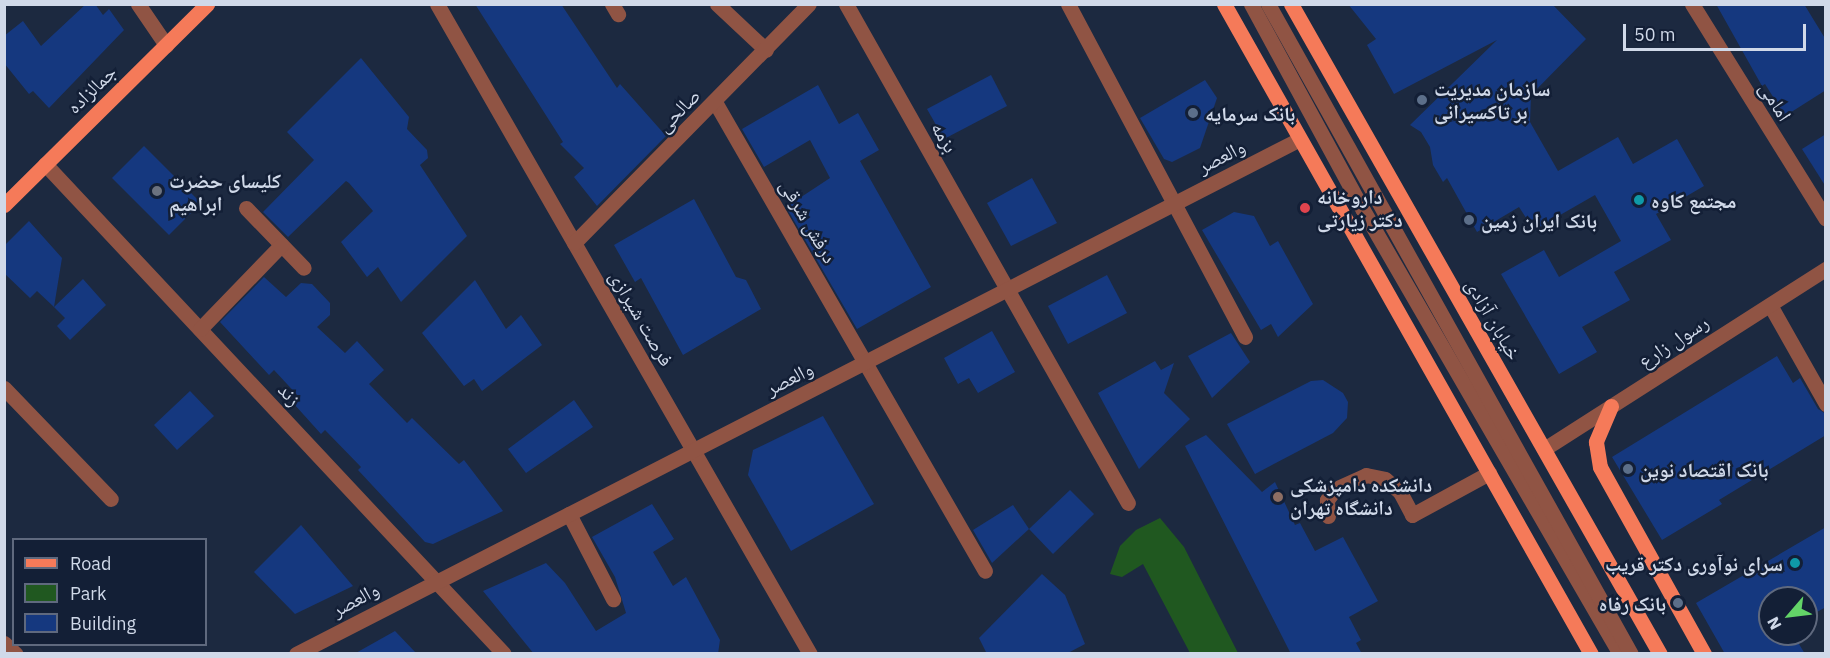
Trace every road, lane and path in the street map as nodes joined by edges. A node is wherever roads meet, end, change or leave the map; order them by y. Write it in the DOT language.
graph roads {
  1 [pos="138,4"];
  2 [pos="207,4"];
  3 [pos="436,4"];
  4 [pos="717,4"];
  5 [pos="809,4"];
  6 [pos="846,4"];
  7 [pos="1068,4"];
  8 [pos="1224,4"];
  9 [pos="1251,4"];
  10 [pos="1268,4"];
  11 [pos="1292,4"];
  12 [pos="1692,4"];
  13 [pos="166,45"];
  14 [pos="766,50"];
  15 [pos="715,102"];
  16 [pos="1300,139"];
  17 [pos="45,164"];
  18 [pos="5,204"];
  19 [pos="1174,204"];
  20 [pos="246,208"];
  21 [pos="1826,219"];
  22 [pos="574,243"];
  23 [pos="281,245"];
  24 [pos="304,268"];
  25 [pos="1826,269"];
  26 [pos="1007,289"];
  27 [pos="1770,305"];
  28 [pos="200,329"];
  29 [pos="1245,337"];
  30 [pos="866,362"];
  31 [pos="4,388"];
  32 [pos="1826,404"];
  33 [pos="1611,406"];
  34 [pos="1544,449"];
  35 [pos="694,450"];
  36 [pos="1489,473"];
  37 [pos="111,499"];
  38 [pos="1128,503"];
  39 [pos="569,514"];
  40 [pos="1328,516"];
  41 [pos="986,571"];
  42 [pos="435,580"];
  43 [pos="613,599"];
  44 [pos="4,642"];
  45 [pos="16,653"];
  46 [pos="296,654"];
  47 [pos="504,654"];
  48 [pos="810,654"];
  49 [pos="1591,654"];
  50 [pos="1620,654"];
  51 [pos="1631,654"];
  52 [pos="1660,654"];
  53 [pos="1704,654"];
  1 -- 13 [label="street"];
  2 -- 13 [label="main road, جمالزاده"];
  3 -- 22 [label="street, فرصت شیرازی"];
  4 -- 14 [label="street"];
  5 -- 14 [label="street, صالحی"];
  6 -- 26 [label="street, بزمه"];
  7 -- 19 [label="street"];
  8 -- 16 [label="main road"];
  9 -- 50 [label="street"];
  10 -- 51 [label="street"];
  11 -- 34 [label="main road, خیابان آزادی"];
  12 -- 21 [label="street, امامی"];
  13 -- 17 [label="main road, جمالزاده"];
  14 -- 15 [label="street, صالحی"];
  15 -- 22 [label="street, صالحی"];
  15 -- 30 [label="street, درفش شرقی"];
  16 -- 19 [label="street, والعصر"];
  16 -- 36 [label="main road"];
  17 -- 18 [label="main road, جمالزاده"];
  17 -- 28 [label="street, زند"];
  19 -- 26 [label="street, والعصر"];
  19 -- 29 [label="street"];
  20 -- 23 [label="street"];
  22 -- 35 [label="street, فرصت شیرازی"];
  23 -- 24 [label="street"];
  23 -- 28 [label="street"];
  25 -- 27 [label="street, رسول زارع"];
  26 -- 30 [label="street, والعصر"];
  26 -- 38 [label="street, بزمه"];
  27 -- 32 [label="street"];
  27 -- 33 [label="street, رسول زارع"];
  28 -- 42 [label="street, زند"];
  30 -- 35 [label="street, والعصر"];
  30 -- 41 [label="street, درفش شرقی"];
  31 -- 37 [label="street"];
  33 -- 34 [label="street, رسول زارع"];
  33 -- 53 [label="main road"];
  34 -- 52 [label="main road, خیابان آزادی"];
  35 -- 39 [label="street, والعصر"];
  35 -- 48 [label="street, فرصت شیرازی"];
  36 -- 40 [label="street"];
  36 -- 49 [label="main road"];
  39 -- 42 [label="street, والعصر"];
  39 -- 43 [label="street"];
  42 -- 46 [label="street, والعصر"];
  42 -- 47 [label="street, زند"];
  44 -- 45 [label="street"];
}
